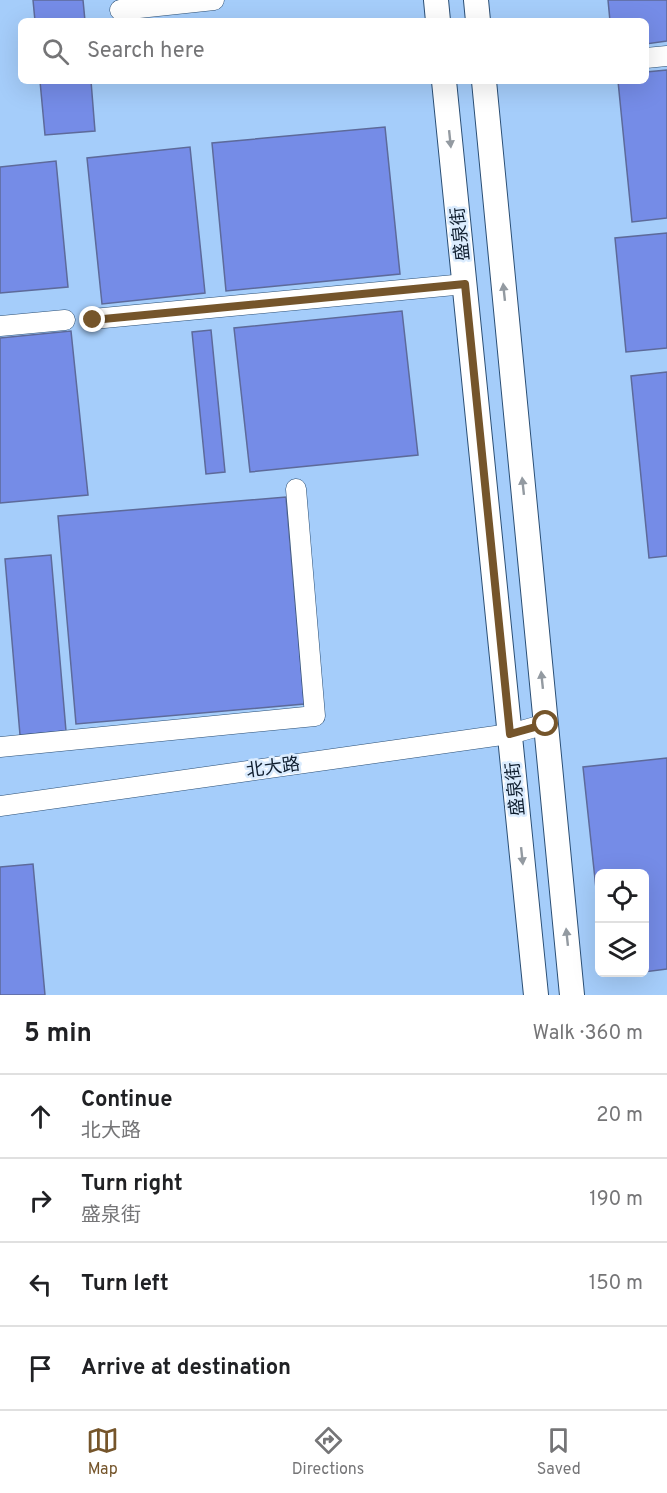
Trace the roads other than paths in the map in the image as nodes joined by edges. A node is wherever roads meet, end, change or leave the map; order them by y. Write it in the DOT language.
graph roads {
  1 [pos="214,0"];
  2 [pos="436,0"];
  3 [pos="476,0"];
  4 [pos="120,10"];
  5 [pos="438,18"];
  6 [pos="478,18"];
  7 [pos="667,56"];
  8 [pos="649,58"];
  9 [pos="444,84"];
  10 [pos="484,84"];
  11 [pos="465,284"];
  12 [pos="65,320"];
  13 [pos="93,320"];
  14 [pos="0,326"];
  15 [pos="296,489"];
  16 [pos="546,724"];
  17 [pos="510,734"];
  18 [pos="0,747"];
  19 [pos="0,806"];
  20 [pos="536,995"];
  21 [pos="572,995"];
  1 -- 4 [label="street"];
  2 -- 5 [label="main road"];
  3 -- 6 [label="main road"];
  7 -- 8 [label="street"];
  9 -- 11 [label="main road, 盛泉街, one-way"];
  16 -- 10 [label="main road, 盛泉街, one-way"];
  11 -- 13 [label="street"];
  11 -- 17 [label="main road, 盛泉街"];
  12 -- 14 [label="street"];
  15 -- 18 [label="street"];
  16 -- 17 [label="street, 北大路"];
  21 -- 16 [label="main road, 盛泉街, one-way"];
  17 -- 19 [label="street, 北大路"];
  17 -- 20 [label="main road, 盛泉街, one-way"];
}
